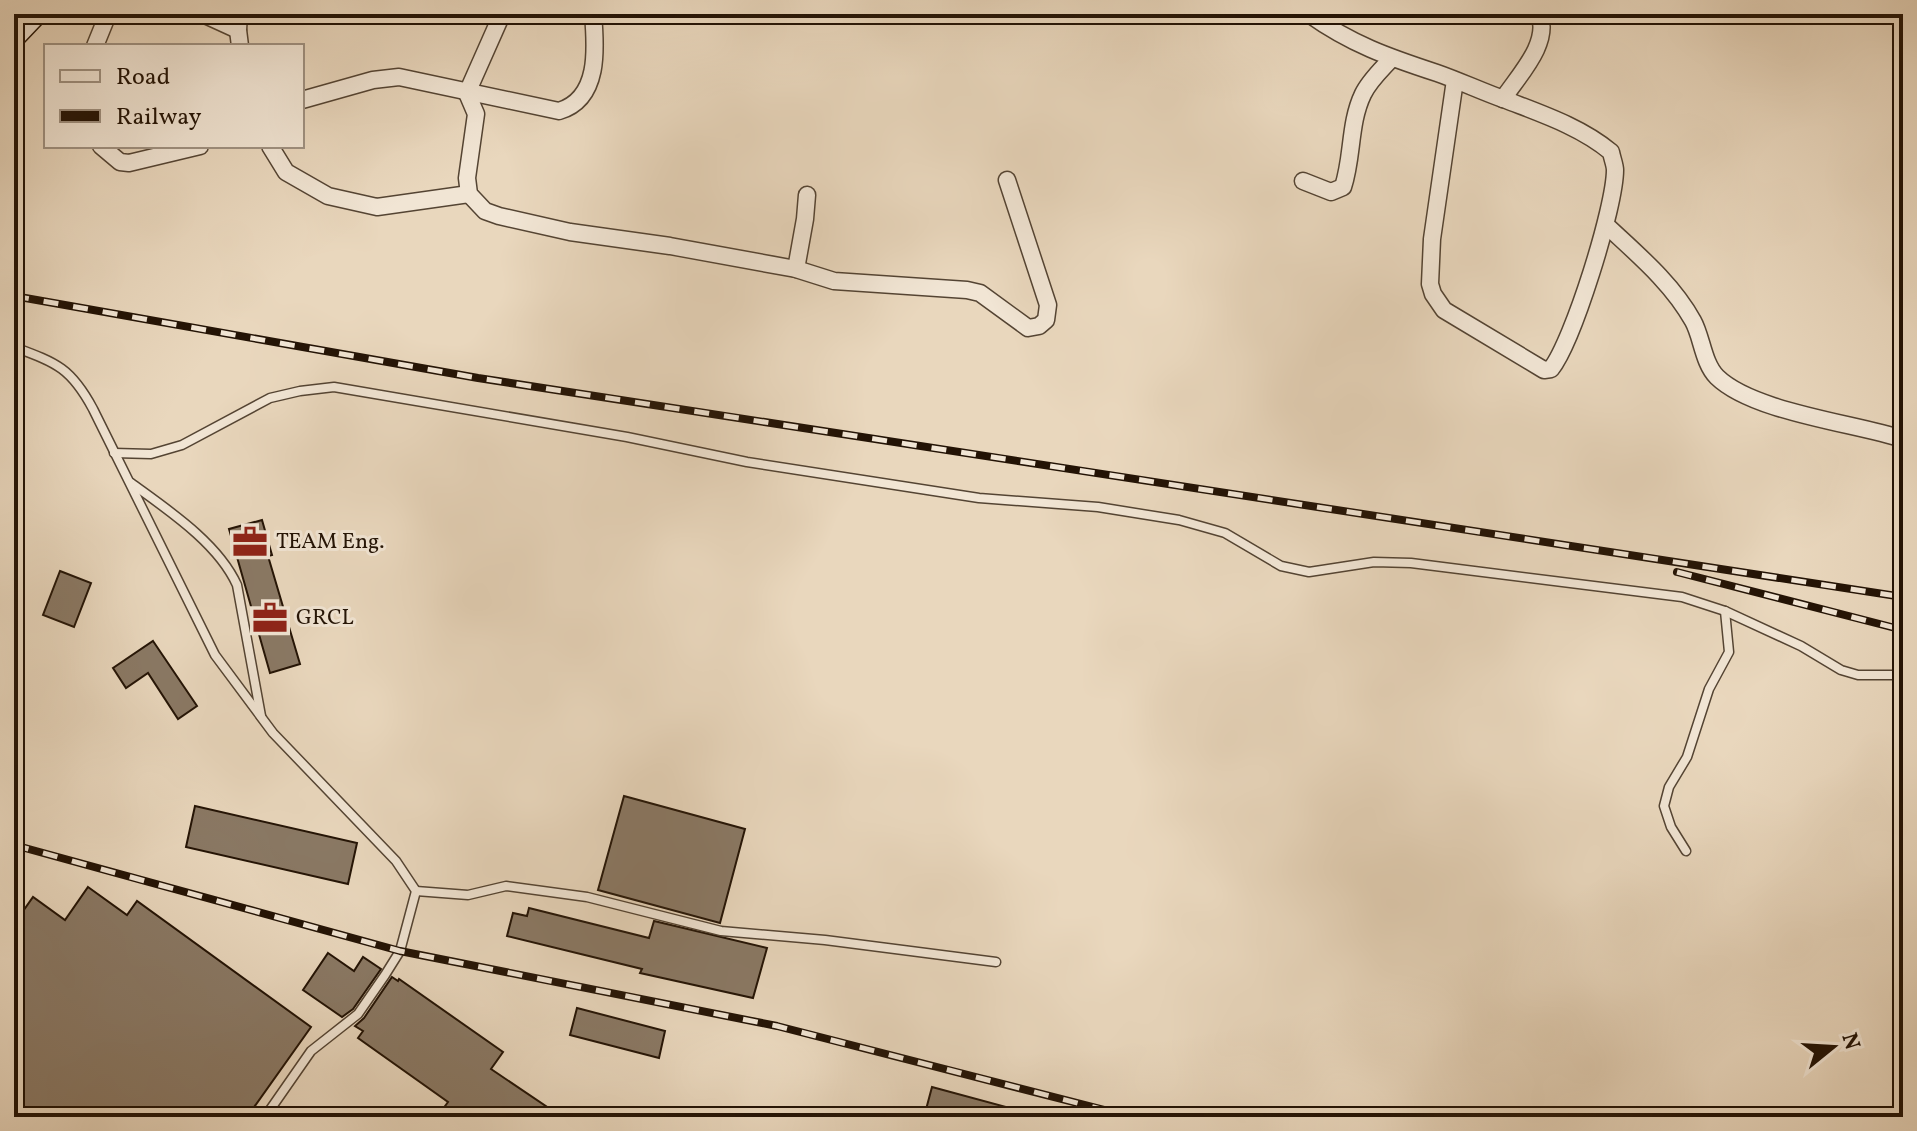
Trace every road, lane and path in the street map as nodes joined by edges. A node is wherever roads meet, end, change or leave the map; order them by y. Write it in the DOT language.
graph roads {
  1 [pos="34,14"];
  2 [pos="108,14"];
  3 [pos="203,14"];
  4 [pos="502,14"];
  5 [pos="593,14"];
  6 [pos="1309,14"];
  7 [pos="1539,14"];
  8 [pos="239,30"];
  9 [pos="14,35"];
  10 [pos="96,44"];
  11 [pos="1391,59"];
  12 [pos="1455,80"];
  13 [pos="467,93"];
  14 [pos="304,99"];
  15 [pos="1503,99"];
  16 [pos="103,148"];
  17 [pos="192,148"];
  18 [pos="271,148"];
  19 [pos="1007,180"];
  20 [pos="1303,181"];
  21 [pos="469,194"];
  22 [pos="807,195"];
  23 [pos="1606,225"];
  24 [pos="796,269"];
  25 [pos="14,347"];
  26 [pos="1903,439"];
  27 [pos="114,453"];
  28 [pos="127,480"];
  29 [pos="1725,611"];
  30 [pos="1903,675"];
  31 [pos="261,718"];
  32 [pos="1686,851"];
  33 [pos="416,891"];
  34 [pos="996,962"];
  35 [pos="265,1117"];
  1 -- 9 [label="street"];
  2 -- 10 [label="street"];
  3 -- 8 [label="street"];
  4 -- 13 [label="street"];
  5 -- 13 [label="street"];
  6 -- 11 [label="street"];
  7 -- 15 [label="street"];
  11 -- 12 [label="street"];
  11 -- 20 [label="street"];
  12 -- 15 [label="street"];
  12 -- 23 [label="street"];
  13 -- 14 [label="street"];
  13 -- 21 [label="street"];
  15 -- 23 [label="street"];
  16 -- 17 [label="street"];
  18 -- 21 [label="street"];
  19 -- 24 [label="street"];
  21 -- 24 [label="street"];
  22 -- 24 [label="street"];
  23 -- 26 [label="street"];
  25 -- 27 [label="lane"];
  27 -- 28 [label="lane"];
  27 -- 29 [label="lane"];
  28 -- 31 [label="lane"];
  28 -- 31 [label="lane"];
  29 -- 30 [label="lane"];
  29 -- 32 [label="lane"];
  31 -- 33 [label="lane"];
  33 -- 34 [label="lane"];
  33 -- 35 [label="lane"];
}
